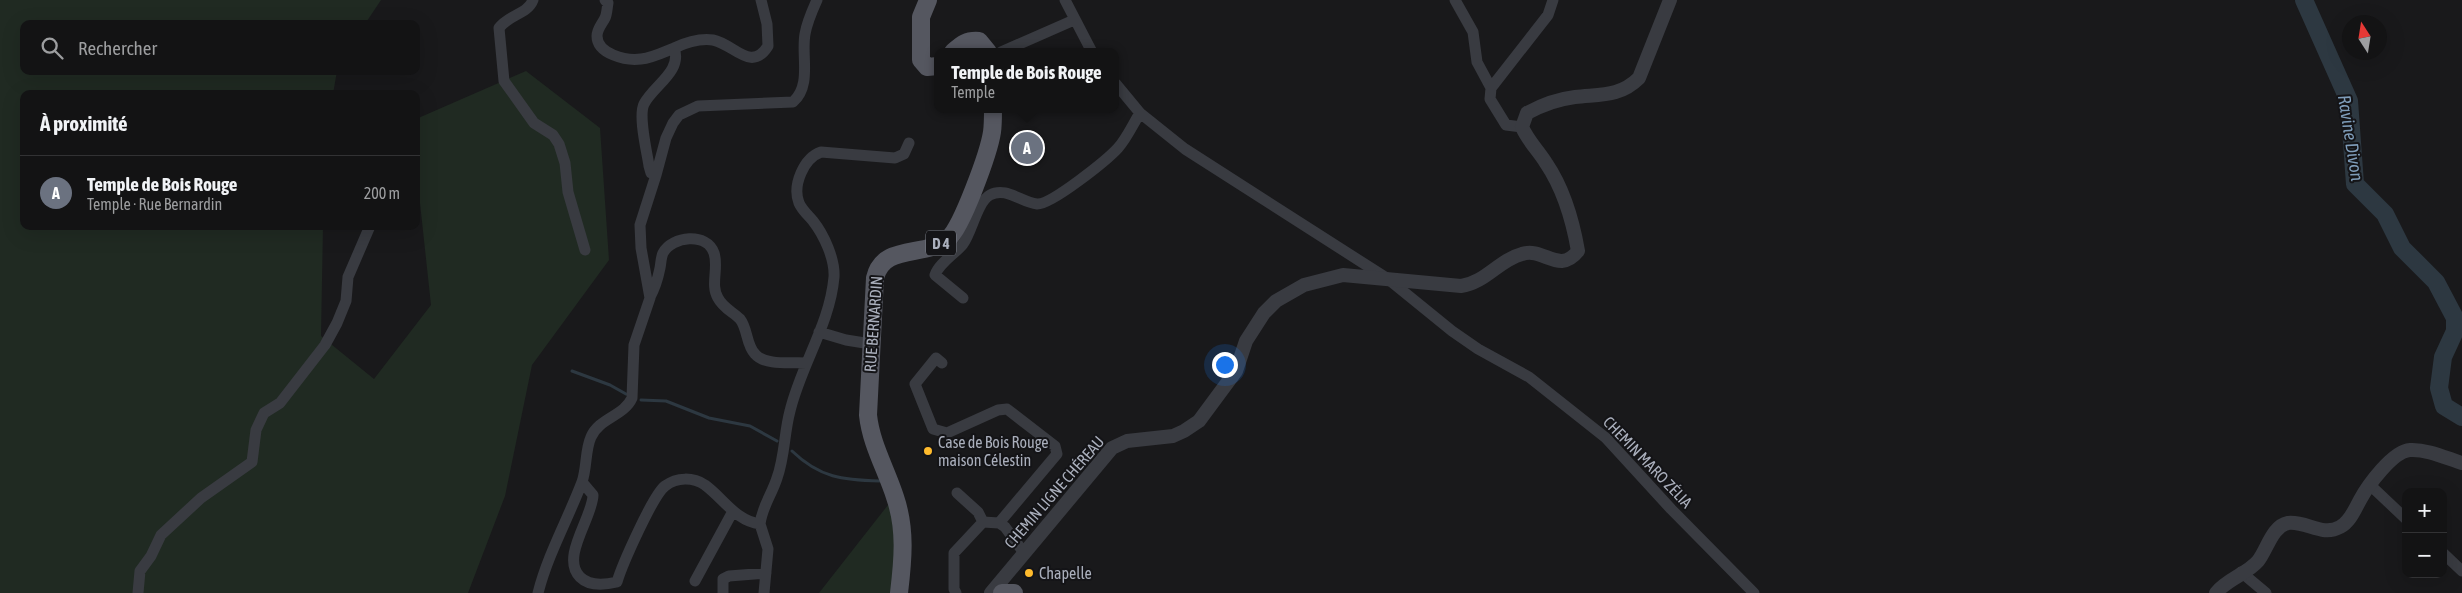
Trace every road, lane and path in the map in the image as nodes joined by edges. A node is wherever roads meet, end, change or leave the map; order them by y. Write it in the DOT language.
graph roads {
  1 [pos="533,0"];
  2 [pos="761,0"];
  3 [pos="817,0"];
  4 [pos="928,0"];
  5 [pos="1065,0"];
  6 [pos="1455,0"];
  7 [pos="1553,0"];
  8 [pos="1670,0"];
  9 [pos="606,2"];
  10 [pos="1074,20"];
  11 [pos="674,48"];
  12 [pos="958,48"];
  13 [pos="984,48"];
  14 [pos="1010,48"];
  15 [pos="1090,48"];
  16 [pos="934,67"];
  17 [pos="1119,88"];
  18 [pos="1491,88"];
  19 [pos="993,113"];
  20 [pos="1140,113"];
  21 [pos="1522,127"];
  22 [pos="909,143"];
  23 [pos="656,175"];
  24 [pos="368,230"];
  25 [pos="585,250"];
  26 [pos="1388,279"];
  27 [pos="650,298"];
  28 [pos="962,298"];
  29 [pos="820,332"];
  30 [pos="871,344"];
  31 [pos="806,363"];
  32 [pos="942,364"];
  33 [pos="2462,463"];
  34 [pos="582,482"];
  35 [pos="2369,484"];
  36 [pos="957,493"];
  37 [pos="733,511"];
  38 [pos="2402,514"];
  39 [pos="983,522"];
  40 [pos="999,522"];
  41 [pos="760,524"];
  42 [pos="1024,553"];
  43 [pos="2447,557"];
  44 [pos="2462,571"];
  45 [pos="2241,572"];
  46 [pos="766,573"];
  47 [pos="695,581"];
  48 [pos="620,588"];
  49 [pos="138,593"];
  50 [pos="538,593"];
  51 [pos="722,593"];
  52 [pos="764,593"];
  53 [pos="899,593"];
  54 [pos="956,593"];
  55 [pos="991,593"];
  56 [pos="1002,593"];
  57 [pos="1014,593"];
  58 [pos="1754,593"];
  59 [pos="2216,593"];
  60 [pos="2266,593"];
  1 -- 25 [label="street"];
  2 -- 11 [label="street"];
  3 -- 23 [label="street"];
  4 -- 16 [label="main road"];
  5 -- 10 [label="street"];
  6 -- 18 [label="street"];
  7 -- 18 [label="street"];
  8 -- 21 [label="street"];
  9 -- 11 [label="street"];
  10 -- 14 [label="street"];
  10 -- 15 [label="street"];
  11 -- 23 [label="street"];
  12 -- 13 [label="main road"];
  17 -- 20 [label="street, CHEMIN MARO ZÉLIA"];
  18 -- 21 [label="street"];
  19 -- 30 [label="main road, RUE BERNARDIN / D 4"];
  20 -- 26 [label="street, CHEMIN MARO ZÉLIA"];
  20 -- 28 [label="street"];
  21 -- 26 [label="street, CHEMIN LIGNE CHÉREAU"];
  22 -- 29 [label="street"];
  23 -- 27 [label="street"];
  24 -- 49 [label="street"];
  26 -- 42 [label="street, CHEMIN LIGNE CHÉREAU"];
  26 -- 58 [label="street, CHEMIN MARO ZÉLIA"];
  27 -- 31 [label="street"];
  27 -- 34 [label="street"];
  29 -- 30 [label="street"];
  29 -- 31 [label="street"];
  30 -- 53 [label="main road, RUE BERNARDIN / D 4"];
  31 -- 41 [label="street"];
  32 -- 40 [label="street"];
  33 -- 35 [label="street"];
  34 -- 48 [label="street"];
  34 -- 50 [label="street"];
  35 -- 38 [label="street"];
  35 -- 45 [label="street"];
  36 -- 39 [label="street"];
  37 -- 41 [label="street"];
  37 -- 47 [label="street"];
  37 -- 48 [label="street"];
  39 -- 40 [label="street"];
  39 -- 54 [label="street"];
  40 -- 42 [label="street"];
  41 -- 46 [label="street"];
  42 -- 55 [label="street, CHEMIN LIGNE CHÉREAU"];
  43 -- 44 [label="street"];
  45 -- 59 [label="street"];
  45 -- 60 [label="street"];
  46 -- 51 [label="street"];
  46 -- 52 [label="street"];
  56 -- 57 [label="main road"];
}
